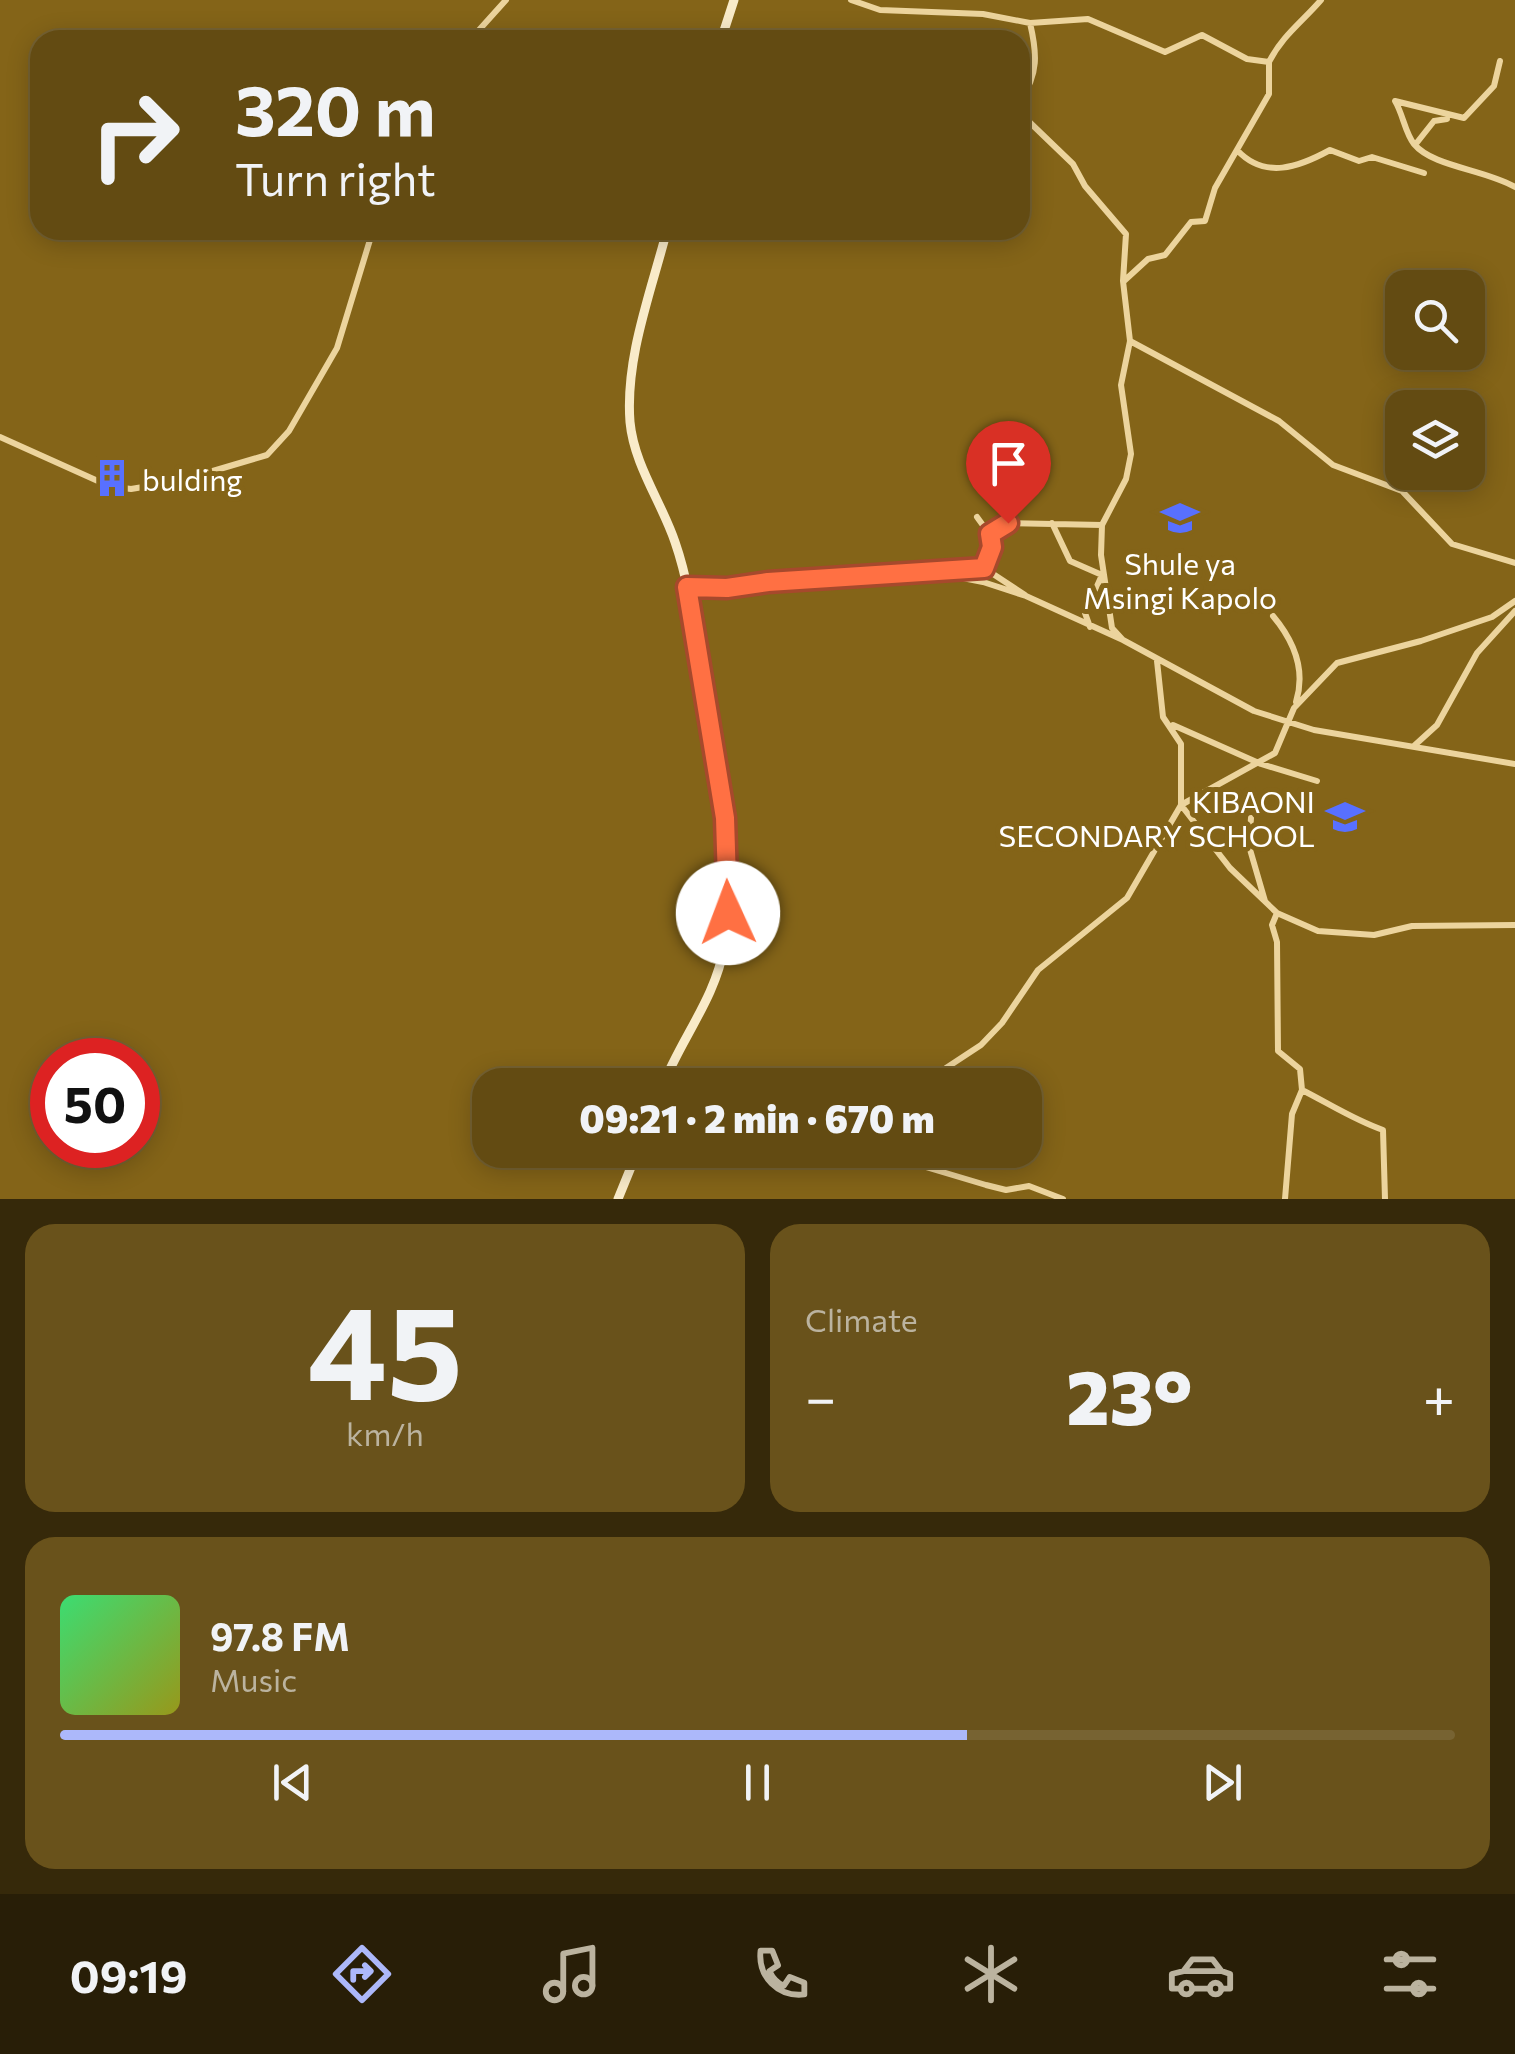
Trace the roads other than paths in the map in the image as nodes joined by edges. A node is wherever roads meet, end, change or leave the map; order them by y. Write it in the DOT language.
graph roads {
  1 [pos="506,0"];
  2 [pos="734,0"];
  3 [pos="851,0"];
  4 [pos="1321,0"];
  5 [pos="1030,23"];
  6 [pos="479,30"];
  7 [pos="725,30"];
  8 [pos="1500,61"];
  9 [pos="1268,62"];
  10 [pos="1030,86"];
  11 [pos="1453,118"];
  12 [pos="1030,123"];
  13 [pos="1415,145"];
  14 [pos="1237,150"];
  15 [pos="1424,173"];
  16 [pos="1515,187"];
  17 [pos="370,240"];
  18 [pos="665,240"];
  19 [pos="1123,282"];
  20 [pos="1130,341"];
  21 [pos="0,437"];
  22 [pos="977,516"];
  23 [pos="1052,523"];
  24 [pos="1102,525"];
  25 [pos="990,534"];
  26 [pos="1515,563"];
  27 [pos="984,568"];
  28 [pos="927,571"];
  29 [pos="1102,575"];
  30 [pos="687,587"];
  31 [pos="1026,596"];
  32 [pos="1515,601"];
  33 [pos="1088,606"];
  34 [pos="1515,612"];
  35 [pos="1273,616"];
  36 [pos="1072,618"];
  37 [pos="1090,627"];
  38 [pos="1122,640"];
  39 [pos="1156,660"];
  40 [pos="1294,708"];
  41 [pos="1287,721"];
  42 [pos="1172,724"];
  43 [pos="1414,746"];
  44 [pos="1261,764"];
  45 [pos="1515,764"];
  46 [pos="1317,781"];
  47 [pos="1181,805"];
  48 [pos="1251,818"];
  49 [pos="1266,902"];
  50 [pos="1277,913"];
  51 [pos="1515,925"];
  52 [pos="671,1068"];
  53 [pos="946,1068"];
  54 [pos="1302,1090"];
  55 [pos="631,1168"];
  56 [pos="929,1168"];
  57 [pos="618,1199"];
  58 [pos="1063,1199"];
  59 [pos="1285,1199"];
  60 [pos="1384,1199"];
  1 -- 6 [label="street"];
  2 -- 7 [label="main road"];
  3 -- 5 [label="street"];
  4 -- 9 [label="street"];
  5 -- 9 [label="street"];
  5 -- 10 [label="street"];
  8 -- 11 [label="street"];
  9 -- 14 [label="street"];
  11 -- 13 [label="street"];
  11 -- 13 [label="street"];
  12 -- 19 [label="street"];
  13 -- 16 [label="street"];
  14 -- 15 [label="street"];
  14 -- 19 [label="street"];
  17 -- 21 [label="street"];
  18 -- 30 [label="main road"];
  19 -- 20 [label="street"];
  20 -- 24 [label="street"];
  20 -- 26 [label="street"];
  22 -- 25 [label="street"];
  23 -- 24 [label="street"];
  23 -- 25 [label="street"];
  23 -- 29 [label="street"];
  24 -- 29 [label="street"];
  25 -- 27 [label="street"];
  27 -- 28 [label="street"];
  27 -- 31 [label="street"];
  28 -- 30 [label="street"];
  28 -- 31 [label="street"];
  29 -- 33 [label="street"];
  29 -- 38 [label="street"];
  30 -- 52 [label="main road"];
  31 -- 36 [label="street"];
  32 -- 40 [label="street"];
  33 -- 36 [label="street"];
  33 -- 37 [label="street"];
  34 -- 43 [label="street"];
  35 -- 40 [label="street"];
  36 -- 37 [label="street"];
  37 -- 38 [label="street"];
  38 -- 39 [label="street"];
  39 -- 41 [label="street"];
  39 -- 42 [label="street"];
  40 -- 41 [label="street"];
  41 -- 43 [label="street"];
  41 -- 44 [label="street"];
  42 -- 44 [label="street"];
  42 -- 47 [label="street"];
  43 -- 45 [label="street"];
  44 -- 46 [label="street"];
  44 -- 47 [label="street"];
  47 -- 49 [label="street"];
  47 -- 53 [label="street"];
  48 -- 49 [label="street"];
  49 -- 50 [label="street"];
  50 -- 51 [label="street"];
  50 -- 54 [label="street"];
  54 -- 59 [label="street"];
  54 -- 60 [label="street"];
  55 -- 57 [label="main road"];
  56 -- 58 [label="street"];
}
